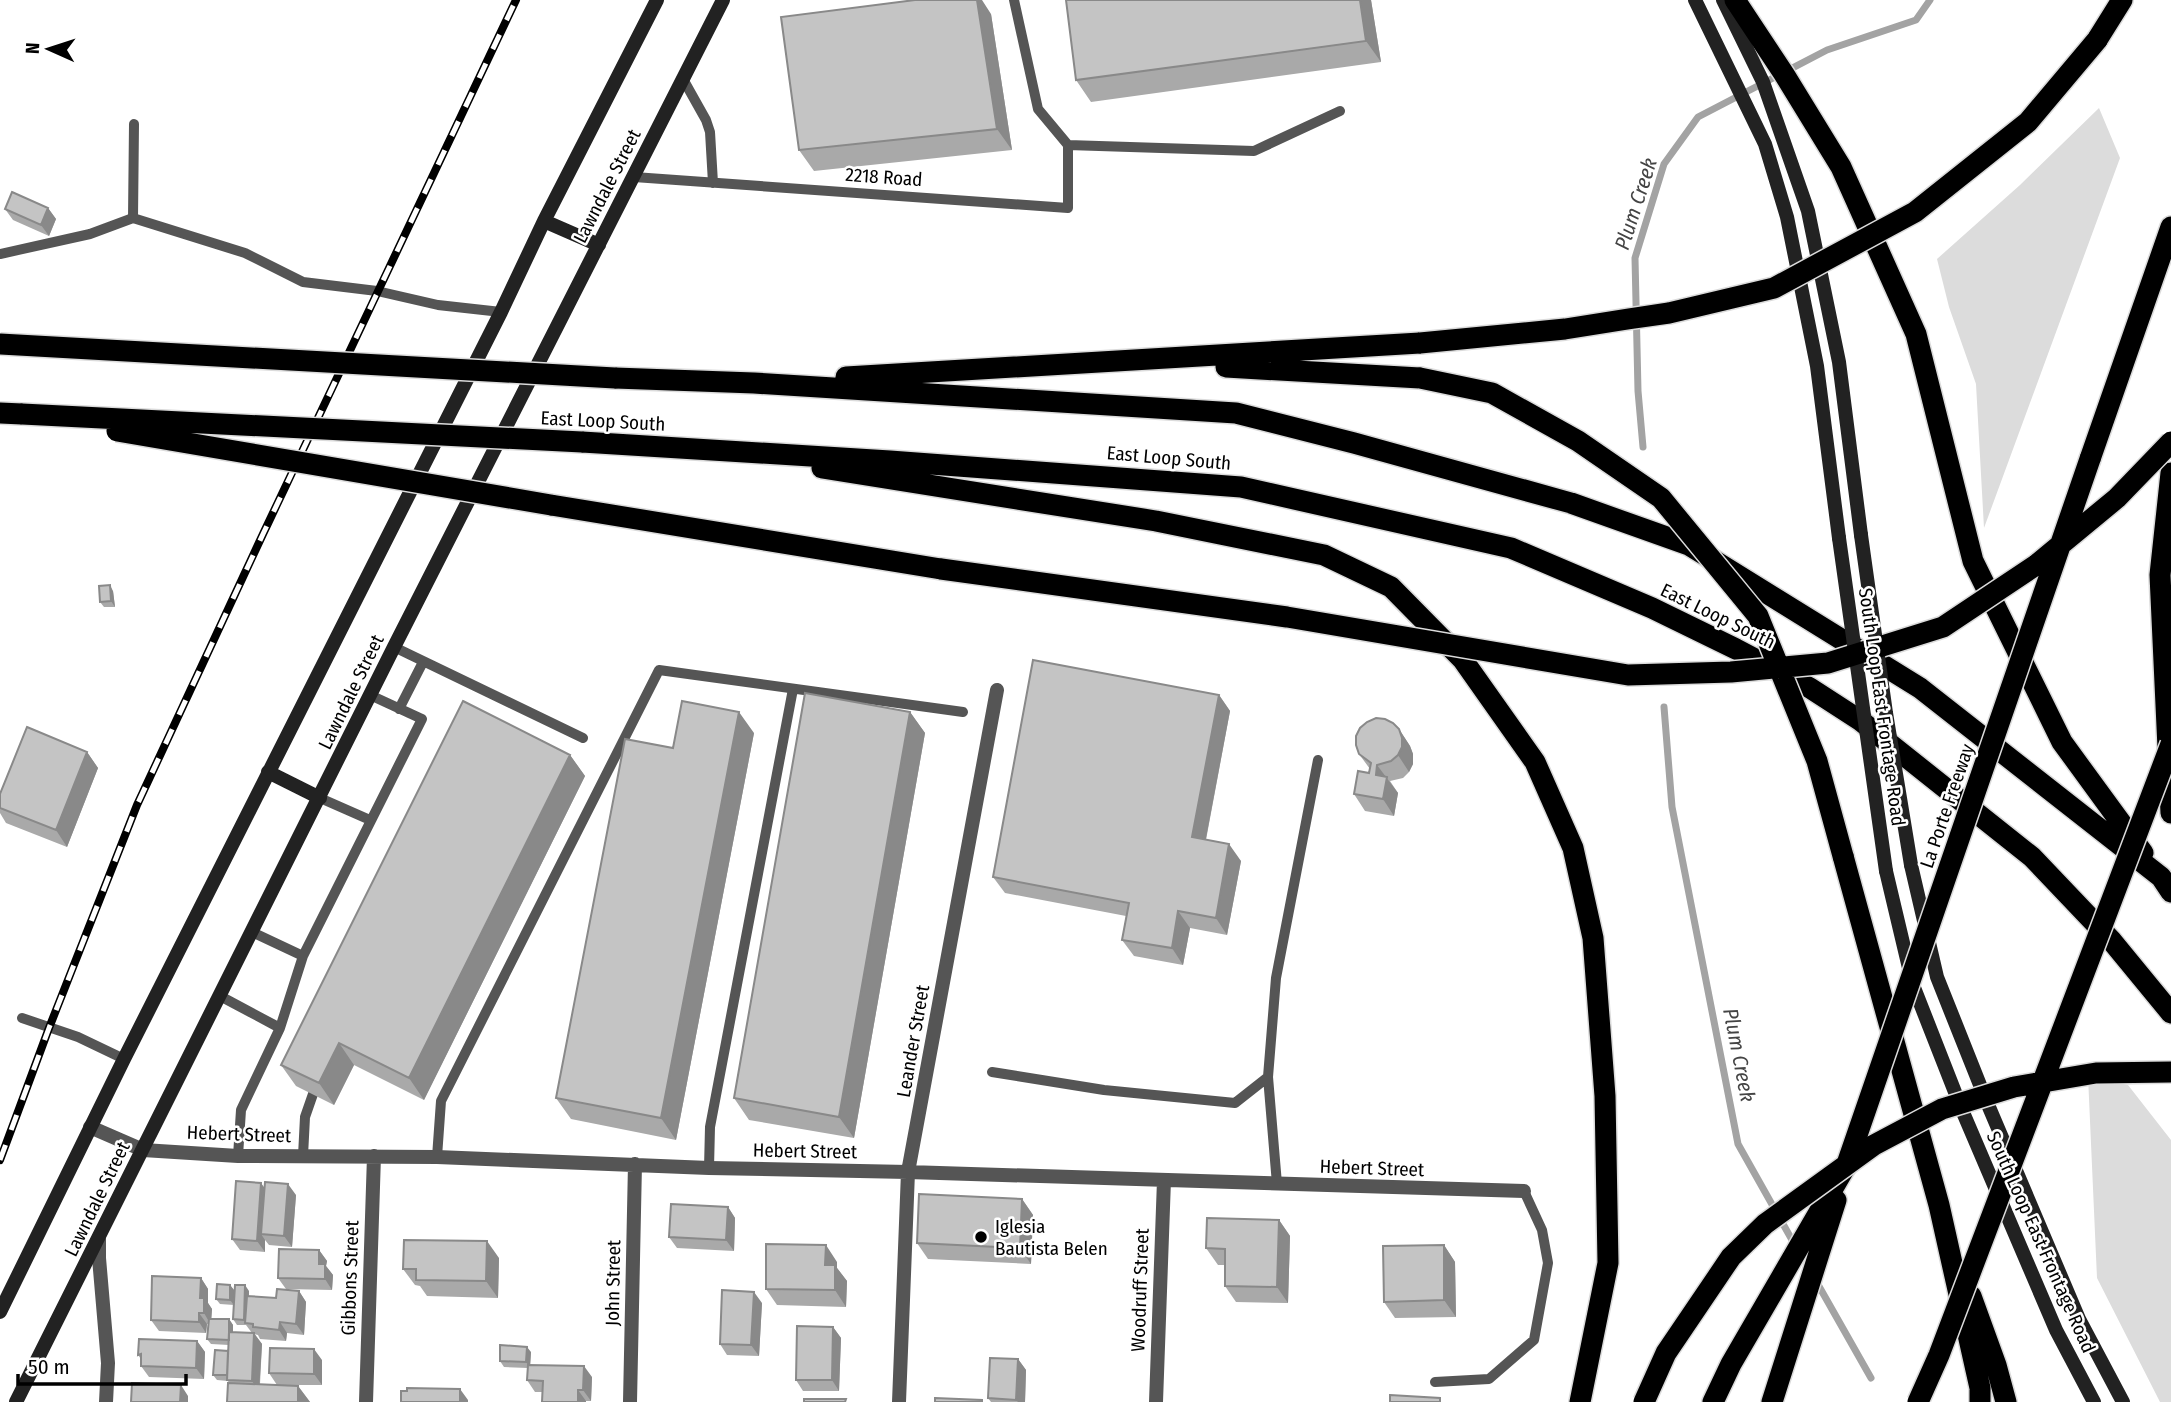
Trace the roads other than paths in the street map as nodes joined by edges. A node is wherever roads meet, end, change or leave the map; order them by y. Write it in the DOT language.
graph roads {
  1 [pos="657,0"];
  2 [pos="723,0"];
  3 [pos="1014,0"];
  4 [pos="1695,0"];
  5 [pos="1723,0"];
  6 [pos="1735,0"];
  7 [pos="2122,0"];
  8 [pos="1746,30"];
  9 [pos="683,79"];
  10 [pos="1340,111"];
  11 [pos="134,124"];
  12 [pos="1068,145"];
  13 [pos="634,177"];
  14 [pos="713,183"];
  15 [pos="133,218"];
  16 [pos="544,221"];
  17 [pos="2171,227"];
  18 [pos="599,245"];
  19 [pos="0,254"];
  20 [pos="501,312"];
  21 [pos="0,344"];
  22 [pos="1119,361"];
  23 [pos="754,383"];
  24 [pos="0,413"];
  25 [pos="22,415"];
  26 [pos="2171,442"];
  27 [pos="695,449"];
  28 [pos="2171,473"];
  29 [pos="394,647"];
  30 [pos="423,662"];
  31 [pos="793,689"];
  32 [pos="997,690"];
  33 [pos="370,695"];
  34 [pos="399,709"];
  35 [pos="963,712"];
  36 [pos="583,738"];
  37 [pos="2171,744"];
  38 [pos="1318,760"];
  39 [pos="268,772"];
  40 [pos="320,798"];
  41 [pos="2171,813"];
  42 [pos="370,820"];
  43 [pos="2166,885"];
  44 [pos="252,932"];
  45 [pos="303,956"];
  46 [pos="220,996"];
  47 [pos="2171,1013"];
  48 [pos="22,1018"];
  49 [pos="280,1028"];
  50 [pos="124,1059"];
  51 [pos="992,1072"];
  52 [pos="2171,1072"];
  53 [pos="1268,1077"];
  54 [pos="313,1094"];
  55 [pos="90,1127"];
  56 [pos="143,1150"];
  57 [pos="238,1156"];
  58 [pos="303,1156"];
  59 [pos="374,1156"];
  60 [pos="437,1157"];
  61 [pos="635,1164"];
  62 [pos="1847,1164"];
  63 [pos="709,1168"];
  64 [pos="908,1172"];
  65 [pos="1164,1180"];
  66 [pos="1277,1184"];
  67 [pos="1524,1191"];
  68 [pos="1939,1205"];
  69 [pos="99,1239"];
  70 [pos="0,1312"];
  71 [pos="1435,1382"];
  72 [pos="16,1402"];
  73 [pos="106,1402"];
  74 [pos="366,1402"];
  75 [pos="630,1402"];
  76 [pos="899,1402"];
  77 [pos="1156,1402"];
  78 [pos="1580,1402"];
  79 [pos="1644,1402"];
  80 [pos="1713,1402"];
  81 [pos="1772,1402"];
  82 [pos="1918,1402"];
  83 [pos="1980,1402"];
  84 [pos="2006,1402"];
  85 [pos="2094,1402"];
  86 [pos="2123,1402"];
  1 -- 16 [label="main road, Lawndale Street"];
  2 -- 9 [label="main road, Lawndale Street"];
  3 -- 12 [label="lane"];
  4 -- 85 [label="main road, South Loop East Frontage Road, bridge"];
  5 -- 8 [label="main road, South Loop East Frontage Road"];
  6 -- 8 [label="highway"];
  7 -- 22 [label="highway, bridge"];
  8 -- 43 [label="highway"];
  8 -- 86 [label="main road, South Loop East Frontage Road, bridge"];
  9 -- 13 [label="main road, Lawndale Street"];
  9 -- 14 [label="lane"];
  10 -- 12 [label="lane"];
  11 -- 15 [label="lane"];
  12 -- 14 [label="lane, 2218 Road"];
  13 -- 14 [label="lane, 2218 Road"];
  13 -- 18 [label="main road, Lawndale Street"];
  15 -- 19 [label="lane"];
  15 -- 20 [label="lane"];
  16 -- 18 [label="main road"];
  16 -- 20 [label="main road, Lawndale Street"];
  17 -- 62 [label="highway, La Porte Freeway, bridge"];
  18 -- 29 [label="main road, Lawndale Street"];
  20 -- 39 [label="main road, Lawndale Street"];
  21 -- 23 [label="highway, East Loop South, bridge"];
  22 -- 23 [label="highway"];
  22 -- 68 [label="highway, bridge"];
  23 -- 43 [label="highway, East Loop South"];
  24 -- 25 [label="highway, East Loop South"];
  25 -- 26 [label="highway, bridge"];
  25 -- 27 [label="highway, East Loop South, bridge"];
  27 -- 47 [label="highway, East Loop South"];
  27 -- 78 [label="highway"];
  28 -- 41 [label="highway, bridge"];
  29 -- 30 [label="lane"];
  29 -- 33 [label="main road, Lawndale Street"];
  30 -- 34 [label="lane"];
  30 -- 36 [label="lane"];
  31 -- 35 [label="lane"];
  31 -- 60 [label="lane"];
  31 -- 63 [label="lane"];
  32 -- 64 [label="street, Leander Street"];
  33 -- 34 [label="lane"];
  33 -- 40 [label="main road, Lawndale Street"];
  34 -- 42 [label="lane"];
  37 -- 82 [label="highway, bridge"];
  38 -- 53 [label="lane"];
  39 -- 40 [label="main road"];
  39 -- 50 [label="main road, Lawndale Street"];
  40 -- 42 [label="lane"];
  40 -- 44 [label="main road, Lawndale Street"];
  42 -- 45 [label="lane"];
  44 -- 45 [label="lane"];
  44 -- 46 [label="main road, Lawndale Street"];
  45 -- 49 [label="lane"];
  46 -- 49 [label="lane"];
  46 -- 56 [label="main road, Lawndale Street"];
  48 -- 50 [label="lane"];
  49 -- 57 [label="lane"];
  50 -- 55 [label="main road, Lawndale Street"];
  51 -- 53 [label="lane"];
  52 -- 79 [label="highway, bridge"];
  53 -- 66 [label="lane"];
  54 -- 58 [label="lane"];
  55 -- 56 [label="street, Hebert Street"];
  55 -- 70 [label="main road, Lawndale Street"];
  56 -- 57 [label="street, Hebert Street"];
  56 -- 69 [label="main road, Lawndale Street"];
  57 -- 58 [label="street, Hebert Street"];
  58 -- 59 [label="street, Hebert Street"];
  59 -- 60 [label="street, Hebert Street"];
  59 -- 74 [label="street, Gibbons Street"];
  60 -- 61 [label="street, Hebert Street"];
  61 -- 63 [label="street, Hebert Street"];
  61 -- 75 [label="street, John Street"];
  62 -- 80 [label="highway"];
  62 -- 81 [label="highway, La Porte Freeway"];
  63 -- 64 [label="street, Hebert Street"];
  64 -- 65 [label="street, Hebert Street"];
  64 -- 76 [label="street, Leander Street"];
  65 -- 66 [label="street, Hebert Street"];
  65 -- 77 [label="street, Woodruff Street"];
  66 -- 67 [label="street, Hebert Street"];
  67 -- 71 [label="lane"];
  68 -- 83 [label="highway"];
  68 -- 84 [label="highway"];
  69 -- 72 [label="main road, Lawndale Street"];
  69 -- 73 [label="street"];
}
